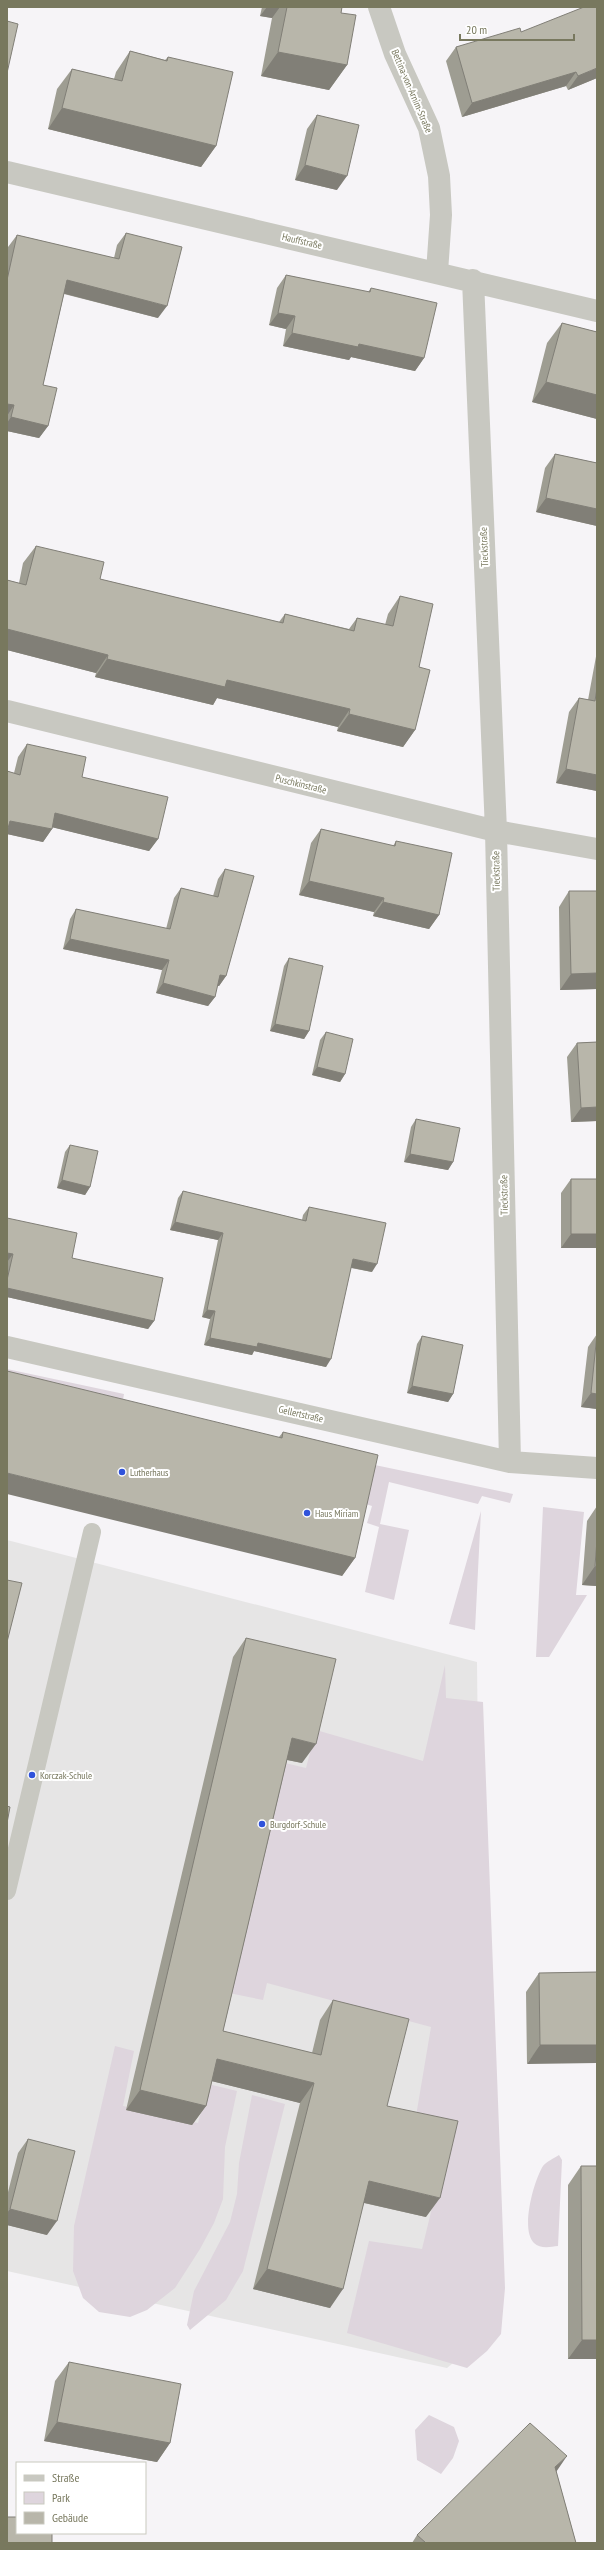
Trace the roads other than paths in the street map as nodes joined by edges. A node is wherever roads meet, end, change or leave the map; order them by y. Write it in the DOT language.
graph roads {
  1 [pos="379,7"];
  2 [pos="7,172"];
  3 [pos="437,272"];
  4 [pos="473,280"];
  5 [pos="597,312"];
  6 [pos="7,711"];
  7 [pos="496,831"];
  8 [pos="597,849"];
  9 [pos="7,1347"];
  10 [pos="510,1462"];
  11 [pos="597,1468"];
  12 [pos="92,1532"];
  13 [pos="7,1891"];
  1 -- 3 [label="street, Bettina-von-Arnim-Straße"];
  2 -- 3 [label="street, Hauffstraße"];
  3 -- 4 [label="street, Hauffstraße"];
  4 -- 5 [label="street, Hauffstraße"];
  4 -- 7 [label="street, Tieckstraße"];
  6 -- 7 [label="street, Puschkinstraße"];
  7 -- 8 [label="street, Puschkinstraße"];
  7 -- 10 [label="street, Tieckstraße"];
  9 -- 10 [label="street, Gellertstraße"];
  10 -- 11 [label="street, Gellertstraße"];
  12 -- 13 [label="lane"];
}
